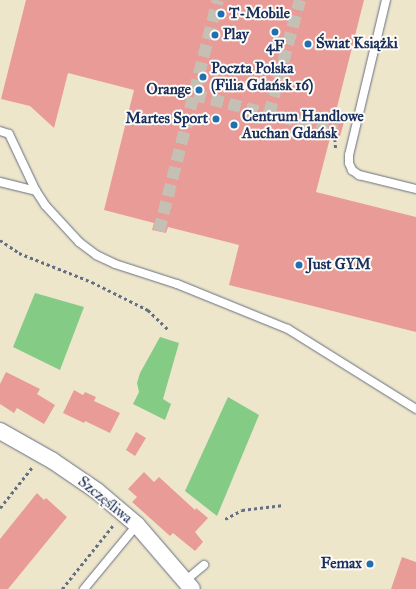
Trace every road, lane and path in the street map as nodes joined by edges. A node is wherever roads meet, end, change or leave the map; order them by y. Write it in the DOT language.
graph roads {
  1 [pos="386,0"];
  2 [pos="342,110"];
  3 [pos="339,121"];
  4 [pos="0,131"];
  5 [pos="335,139"];
  6 [pos="336,150"];
  7 [pos="0,182"];
  8 [pos="416,189"];
  9 [pos="36,191"];
  10 [pos="0,240"];
  11 [pos="168,329"];
  12 [pos="416,409"];
  13 [pos="0,432"];
  14 [pos="45,456"];
  15 [pos="284,505"];
  16 [pos="0,508"];
  17 [pos="225,519"];
  18 [pos="117,521"];
  19 [pos="137,525"];
  20 [pos="204,565"];
  21 [pos="189,585"];
  22 [pos="62,589"];
  23 [pos="84,589"];
  1 -- 8 [label="lane"];
  2 -- 3 [label="path"];
  4 -- 9 [label="lane"];
  5 -- 6 [label="path"];
  7 -- 9 [label="lane"];
  9 -- 12 [label="lane"];
  10 -- 11 [label="path"];
  13 -- 14 [label="street, Szczęśliwa"];
  14 -- 16 [label="path"];
  14 -- 19 [label="street, Szczęśliwa"];
  15 -- 17 [label="path"];
  18 -- 22 [label="path"];
  19 -- 21 [label="street, Szczęśliwa"];
  19 -- 23 [label="lane"];
  20 -- 21 [label="lane"];
}
